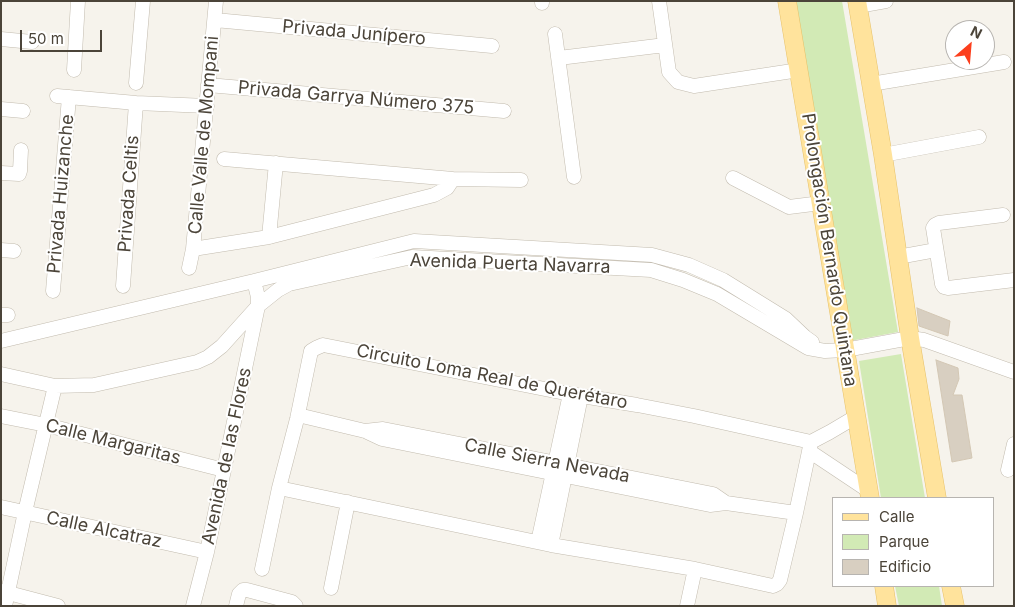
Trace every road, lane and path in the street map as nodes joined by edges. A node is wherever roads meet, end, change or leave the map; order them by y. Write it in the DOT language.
graph roads {
  1 [pos="78,1"];
  2 [pos="143,1"];
  3 [pos="216,1"];
  4 [pos="659,1"];
  5 [pos="787,1"];
  6 [pos="886,1"];
  7 [pos="858,4"];
  8 [pos="215,20"];
  9 [pos="554,34"];
  10 [pos="1,39"];
  11 [pos="32,42"];
  12 [pos="665,45"];
  13 [pos="492,46"];
  14 [pos="559,58"];
  15 [pos="1004,62"];
  16 [pos="74,70"];
  17 [pos="799,70"];
  18 [pos="136,83"];
  19 [pos="871,84"];
  20 [pos="208,85"];
  21 [pos="136,103"];
  22 [pos="206,106"];
  23 [pos="1,109"];
  24 [pos="24,111"];
  25 [pos="504,111"];
  26 [pos="979,137"];
  27 [pos="21,150"];
  28 [pos="883,155"];
  29 [pos="224,159"];
  30 [pos="276,163"];
  31 [pos="1,173"];
  32 [pos="574,177"];
  33 [pos="733,178"];
  34 [pos="453,179"];
  35 [pos="521,180"];
  36 [pos="821,203"];
  37 [pos="1002,215"];
  38 [pos="269,238"];
  39 [pos="193,249"];
  40 [pos="556,250"];
  41 [pos="936,250"];
  42 [pos="898,257"];
  43 [pos="556,265"];
  44 [pos="189,268"];
  45 [pos="1014,280"];
  46 [pos="254,281"];
  47 [pos="122,286"];
  48 [pos="53,291"];
  49 [pos="258,306"];
  50 [pos="910,338"];
  51 [pos="1,341"];
  52 [pos="845,350"];
  53 [pos="825,351"];
  54 [pos="1014,372"];
  55 [pos="1,374"];
  56 [pos="55,386"];
  57 [pos="576,395"];
  58 [pos="298,415"];
  59 [pos="1,416"];
  60 [pos="856,416"];
  61 [pos="46,425"];
  62 [pos="1014,444"];
  63 [pos="810,446"];
  64 [pos="560,469"];
  65 [pos="224,470"];
  66 [pos="1008,470"];
  67 [pos="279,488"];
  68 [pos="869,495"];
  69 [pos="936,497"];
  70 [pos="348,502"];
  71 [pos="1,506"];
  72 [pos="25,512"];
  73 [pos="796,513"];
  74 [pos="544,543"];
  75 [pos="207,552"];
  76 [pos="695,568"];
  77 [pos="262,569"];
  78 [pos="884,587"];
  79 [pos="951,587"];
  80 [pos="330,588"];
  81 [pos="5,596"];
  82 [pos="58,606"];
  83 [pos="193,606"];
  84 [pos="236,606"];
  85 [pos="296,606"];
  86 [pos="687,606"];
  87 [pos="887,606"];
  88 [pos="955,606"];
  1 -- 16 [label="street"];
  2 -- 18 [label="street"];
  3 -- 8 [label="street, Calle Valle de Mompani"];
  4 -- 12 [label="street"];
  5 -- 17 [label="main road, Prolongación Bernardo Quintana"];
  6 -- 7 [label="street"];
  7 -- 19 [label="main road"];
  8 -- 13 [label="street, Privada Junípero"];
  8 -- 20 [label="street, Calle Valle de Mompani"];
  9 -- 14 [label="street"];
  10 -- 11 [label="street"];
  12 -- 14 [label="street"];
  12 -- 17 [label="street"];
  14 -- 32 [label="street"];
  15 -- 19 [label="street"];
  17 -- 36 [label="main road, Prolongación Bernardo Quintana"];
  19 -- 28 [label="main road"];
  20 -- 22 [label="street, Calle Valle de Mompani"];
  20 -- 25 [label="street, Privada Garrya Número 375"];
  21 -- 22 [label="street"];
  21 -- 47 [label="street, Privada Celtis"];
  21 -- 48 [label="street, Privada Huizanche"];
  22 -- 39 [label="street, Calle Valle de Mompani"];
  23 -- 24 [label="street"];
  26 -- 28 [label="street"];
  27 -- 31 [label="street"];
  28 -- 42 [label="main road"];
  29 -- 30 [label="street"];
  30 -- 34 [label="street"];
  30 -- 38 [label="street"];
  33 -- 36 [label="street"];
  34 -- 35 [label="street"];
  34 -- 38 [label="street"];
  36 -- 52 [label="main road, Prolongación Bernardo Quintana"];
  37 -- 41 [label="street"];
  38 -- 39 [label="street"];
  39 -- 44 [label="street, Calle Valle de Mompani"];
  40 -- 43 [label="street"];
  40 -- 46 [label="street, Avenida Puerta Navarra"];
  40 -- 53 [label="street, Avenida Puerta Navarra"];
  41 -- 42 [label="street"];
  41 -- 45 [label="street"];
  42 -- 50 [label="main road"];
  43 -- 49 [label="street, Avenida Puerta Navarra"];
  43 -- 53 [label="street, Avenida Puerta Navarra"];
  46 -- 49 [label="street"];
  46 -- 51 [label="street, Avenida Puerta Navarra"];
  49 -- 56 [label="street, Avenida Puerta Navarra"];
  49 -- 65 [label="street, Avenida de las Flores"];
  50 -- 52 [label="street, Avenida Puerta Navarra"];
  50 -- 54 [label="street"];
  50 -- 69 [label="main road"];
  52 -- 53 [label="street, Avenida Puerta Navarra"];
  52 -- 60 [label="main road, Prolongación Bernardo Quintana"];
  55 -- 56 [label="street, Avenida Puerta Navarra"];
  56 -- 61 [label="street"];
  57 -- 58 [label="street, Circuito Loma Real de Querétaro"];
  57 -- 63 [label="street, Circuito Loma Real de Querétaro"];
  57 -- 64 [label="street"];
  58 -- 64 [label="street, Calle Sierra Nevada"];
  58 -- 67 [label="street, Circuito Loma Real de Querétaro"];
  59 -- 61 [label="street, Calle Margaritas"];
  60 -- 63 [label="street"];
  60 -- 68 [label="main road, Prolongación Bernardo Quintana"];
  61 -- 65 [label="street, Calle Margaritas"];
  61 -- 72 [label="street"];
  62 -- 66 [label="street"];
  63 -- 68 [label="street, Circuito Loma Real de Querétaro"];
  63 -- 73 [label="street"];
  64 -- 73 [label="street, Calle Sierra Nevada"];
  64 -- 74 [label="street"];
  65 -- 75 [label="street, Avenida de las Flores"];
  67 -- 70 [label="street"];
  67 -- 77 [label="street, Circuito Loma Real de Querétaro"];
  70 -- 74 [label="street"];
  70 -- 80 [label="street"];
  71 -- 72 [label="street, Calle Alcatraz"];
  72 -- 75 [label="street, Calle Alcatraz"];
  72 -- 81 [label="street"];
  73 -- 76 [label="street"];
  74 -- 76 [label="street"];
  75 -- 83 [label="street, Avenida de las Flores"];
  76 -- 86 [label="street"];
  78 -- 87 [label="main road"];
  79 -- 88 [label="main road"];
  81 -- 82 [label="street"];
  84 -- 85 [label="street"];
}
